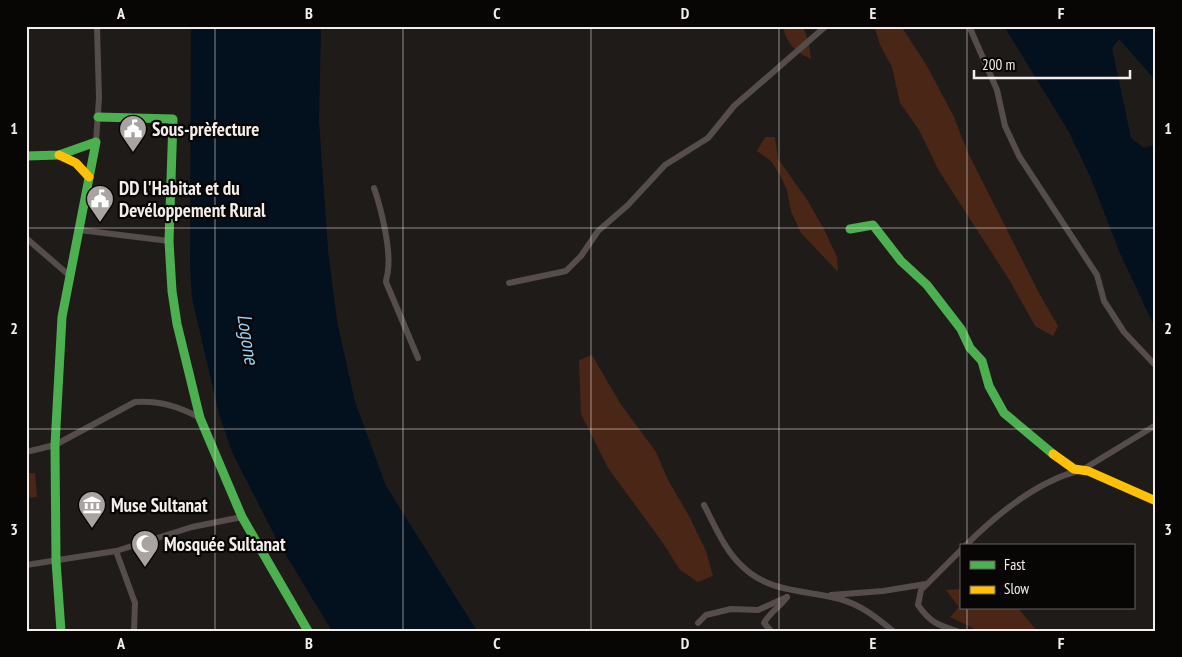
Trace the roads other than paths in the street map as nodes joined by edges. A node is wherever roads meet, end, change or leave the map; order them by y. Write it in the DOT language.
graph roads {
  1 [pos="97,26"];
  2 [pos="826,26"];
  3 [pos="969,26"];
  4 [pos="98,117"];
  5 [pos="96,142"];
  6 [pos="59,155"];
  7 [pos="26,156"];
  8 [pos="89,177"];
  9 [pos="374,188"];
  10 [pos="850,229"];
  11 [pos="80,230"];
  12 [pos="26,238"];
  13 [pos="169,241"];
  14 [pos="70,276"];
  15 [pos="509,283"];
  16 [pos="418,358"];
  17 [pos="1156,366"];
  18 [pos="200,418"];
  19 [pos="1156,425"];
  20 [pos="55,445"];
  21 [pos="26,452"];
  22 [pos="1082,470"];
  23 [pos="1156,501"];
  24 [pos="704,505"];
  25 [pos="242,517"];
  26 [pos="968,544"];
  27 [pos="960,551"];
  28 [pos="116,552"];
  29 [pos="56,561"];
  30 [pos="26,566"];
  31 [pos="926,584"];
  32 [pos="795,592"];
  33 [pos="825,596"];
  34 [pos="787,597"];
  35 [pos="698,623"];
  36 [pos="61,631"];
  37 [pos="134,631"];
  38 [pos="308,631"];
  39 [pos="771,631"];
  40 [pos="892,631"];
  41 [pos="958,631"];
  1 -- 4 [label="street"];
  2 -- 15 [label="street"];
  3 -- 17 [label="street"];
  4 -- 5 [label="street"];
  4 -- 13 [label="street"];
  5 -- 6 [label="street"];
  5 -- 8 [label="street"];
  6 -- 7 [label="street"];
  6 -- 8 [label="street"];
  8 -- 11 [label="street"];
  9 -- 16 [label="street"];
  10 -- 22 [label="street"];
  11 -- 13 [label="street"];
  11 -- 14 [label="street"];
  12 -- 14 [label="street"];
  13 -- 18 [label="street"];
  14 -- 20 [label="street"];
  18 -- 20 [label="street"];
  18 -- 25 [label="street"];
  19 -- 22 [label="street"];
  20 -- 21 [label="street"];
  20 -- 29 [label="street"];
  22 -- 23 [label="street"];
  22 -- 26 [label="street"];
  24 -- 32 [label="street"];
  25 -- 28 [label="street"];
  25 -- 38 [label="street"];
  27 -- 31 [label="street"];
  28 -- 29 [label="street"];
  28 -- 37 [label="street"];
  29 -- 30 [label="street"];
  29 -- 36 [label="street"];
  31 -- 33 [label="street"];
  31 -- 41 [label="street"];
  32 -- 33 [label="street"];
  32 -- 34 [label="street"];
  33 -- 40 [label="street"];
  34 -- 35 [label="street"];
  34 -- 39 [label="street"];
}
